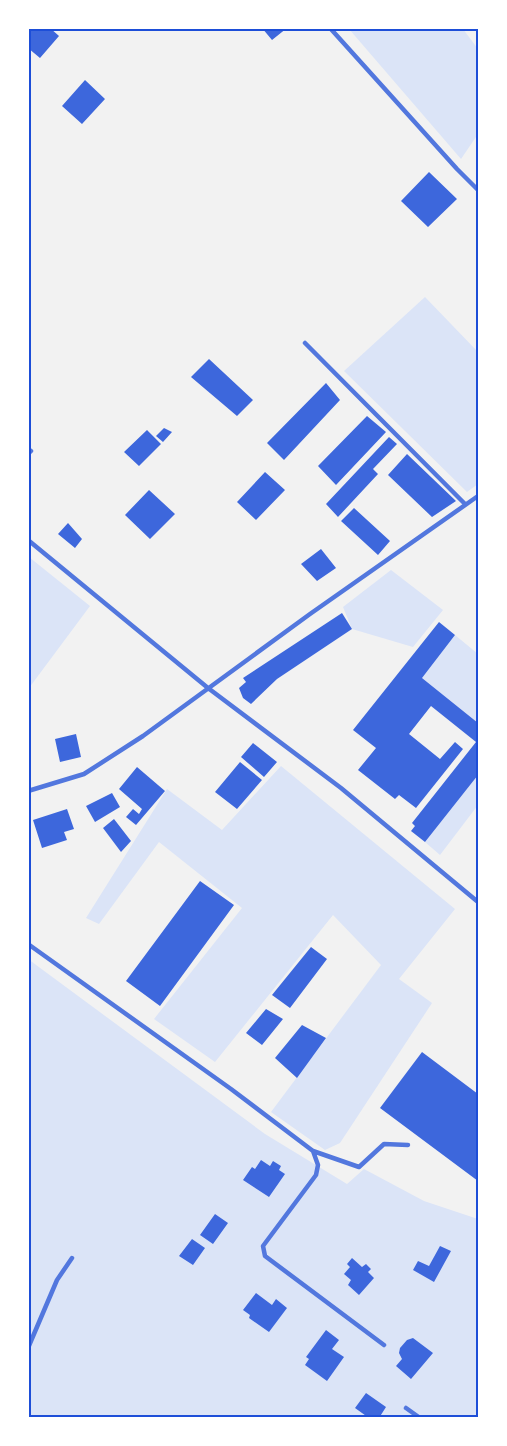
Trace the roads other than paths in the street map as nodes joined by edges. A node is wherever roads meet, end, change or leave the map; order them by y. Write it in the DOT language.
graph roads {
  1 [pos="330,28"];
  2 [pos="478,190"];
  3 [pos="305,343"];
  4 [pos="478,496"];
  5 [pos="465,504"];
  6 [pos="28,540"];
  7 [pos="208,688"];
  8 [pos="28,791"];
  9 [pos="478,902"];
  10 [pos="28,944"];
  11 [pos="408,1145"];
  12 [pos="314,1151"];
  13 [pos="72,1258"];
  14 [pos="384,1345"];
  15 [pos="28,1348"];
  16 [pos="406,1408"];
  17 [pos="420,1418"];
  1 -- 2 [label="street"];
  3 -- 5 [label="street"];
  4 -- 5 [label="street"];
  5 -- 7 [label="street"];
  6 -- 7 [label="street"];
  7 -- 8 [label="street"];
  7 -- 9 [label="street"];
  10 -- 12 [label="street"];
  11 -- 12 [label="street"];
  12 -- 14 [label="street"];
  13 -- 15 [label="street"];
  16 -- 17 [label="street"];
}
